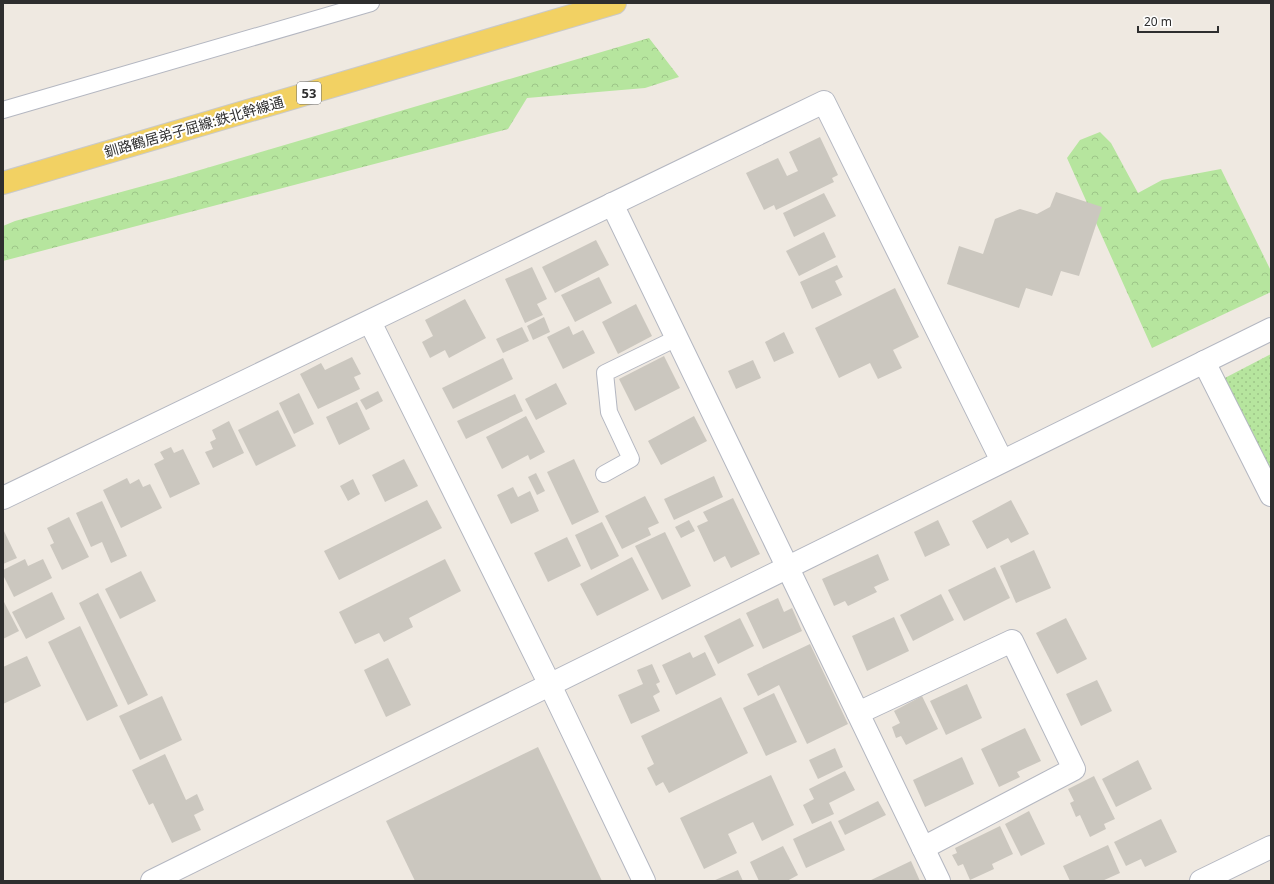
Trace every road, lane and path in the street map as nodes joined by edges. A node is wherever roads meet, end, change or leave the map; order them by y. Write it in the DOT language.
graph roads {
  1 [pos="371,3"];
  2 [pos="615,3"];
  3 [pos="3,110"];
  4 [pos="3,183"];
  5 [pos="612,204"];
  6 [pos="370,322"];
  7 [pos="1271,329"];
  8 [pos="677,338"];
  9 [pos="1204,362"];
  10 [pos="1002,461"];
  11 [pos="604,474"];
  12 [pos="1271,495"];
  13 [pos="3,498"];
  14 [pos="788,568"];
  15 [pos="550,685"];
  16 [pos="858,712"];
  17 [pos="1271,847"];
  18 [pos="923,848"];
  19 [pos="152,881"];
  20 [pos="644,881"];
  21 [pos="939,881"];
  22 [pos="1201,881"];
  1 -- 3 [label="lane"];
  2 -- 4 [label="main road, 釧路鶴居弟子屈線:鉄北幹線通 / 53"];
  5 -- 6 [label="street"];
  5 -- 8 [label="street"];
  5 -- 10 [label="street"];
  6 -- 13 [label="street"];
  6 -- 15 [label="street"];
  7 -- 9 [label="street"];
  8 -- 11 [label="lane"];
  8 -- 14 [label="street"];
  9 -- 10 [label="street"];
  9 -- 12 [label="street"];
  10 -- 14 [label="street"];
  14 -- 15 [label="street"];
  14 -- 16 [label="street"];
  15 -- 19 [label="street"];
  15 -- 20 [label="street"];
  16 -- 18 [label="street"];
  16 -- 18 [label="street"];
  17 -- 22 [label="street"];
  18 -- 21 [label="street"];
}
